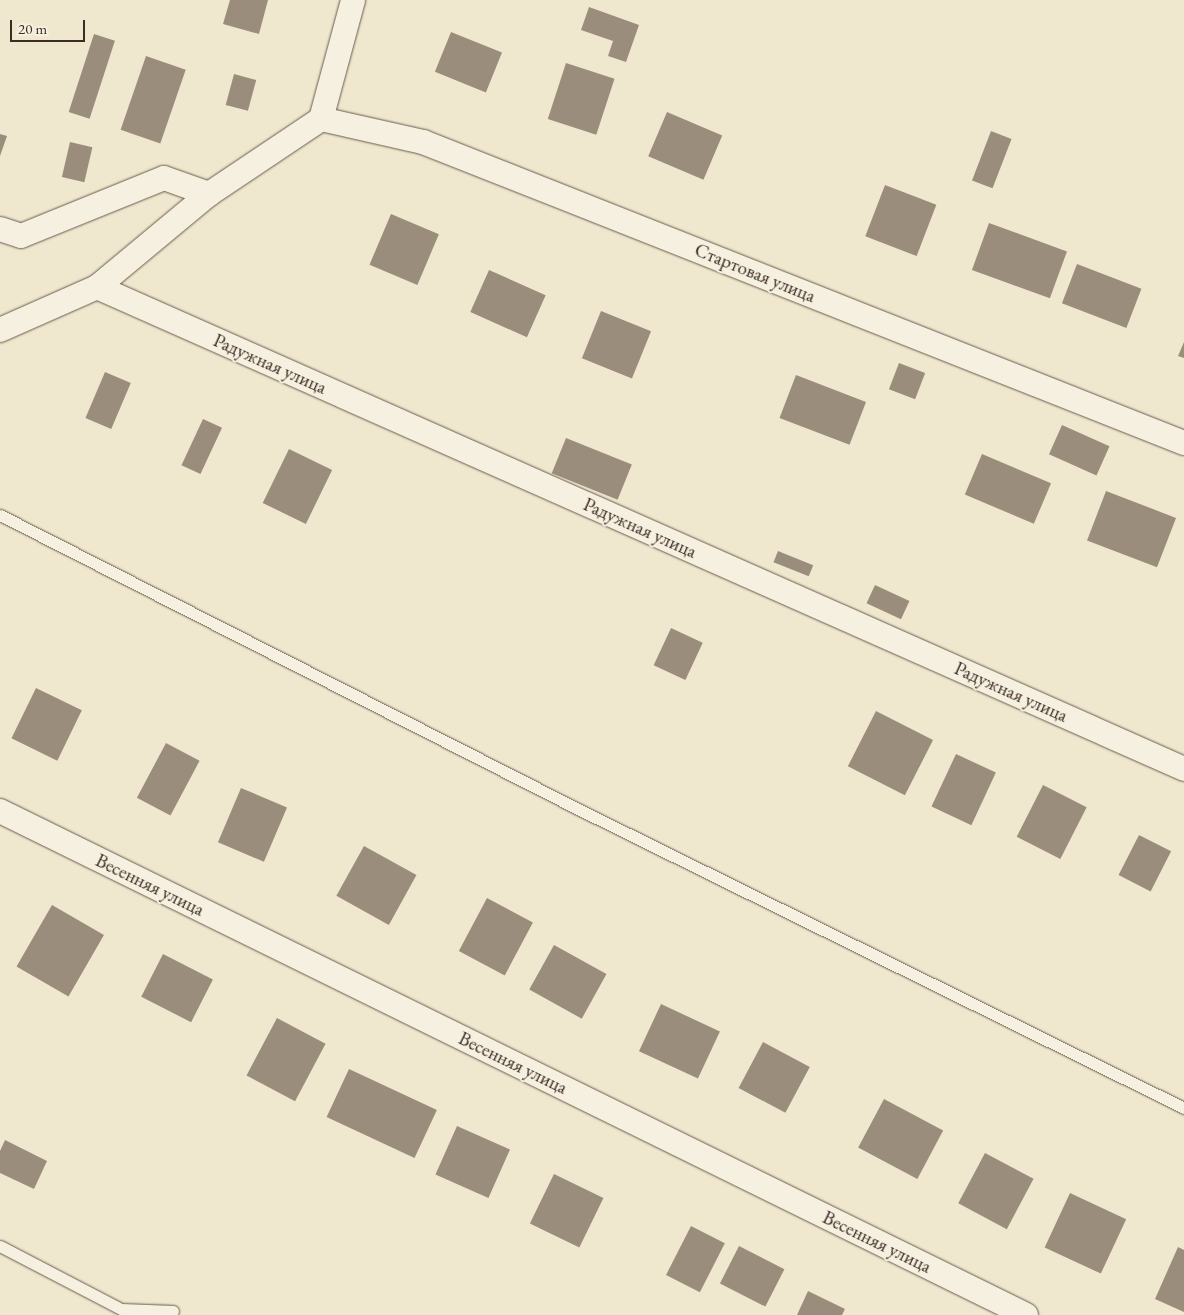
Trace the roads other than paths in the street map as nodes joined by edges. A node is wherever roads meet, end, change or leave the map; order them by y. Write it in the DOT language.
graph roads {
  1 [pos="353,0"];
  2 [pos="321,119"];
  3 [pos="209,194"];
  4 [pos="0,229"];
  5 [pos="97,287"];
  6 [pos="0,330"];
  7 [pos="1184,443"];
  8 [pos="0,514"];
  9 [pos="1184,769"];
  10 [pos="0,811"];
  11 [pos="1184,1108"];
  12 [pos="0,1246"];
  13 [pos="173,1311"];
  14 [pos="120,1312"];
  15 [pos="1026,1315"];
  1 -- 2 [label="street"];
  2 -- 3 [label="street"];
  2 -- 7 [label="street, Стартовая улица"];
  3 -- 4 [label="street"];
  3 -- 5 [label="street"];
  5 -- 6 [label="street"];
  5 -- 9 [label="street, Радужная улица"];
  8 -- 11 [label="lane"];
  10 -- 15 [label="street, Весенняя улица"];
  12 -- 14 [label="lane"];
  13 -- 14 [label="lane"];
}
